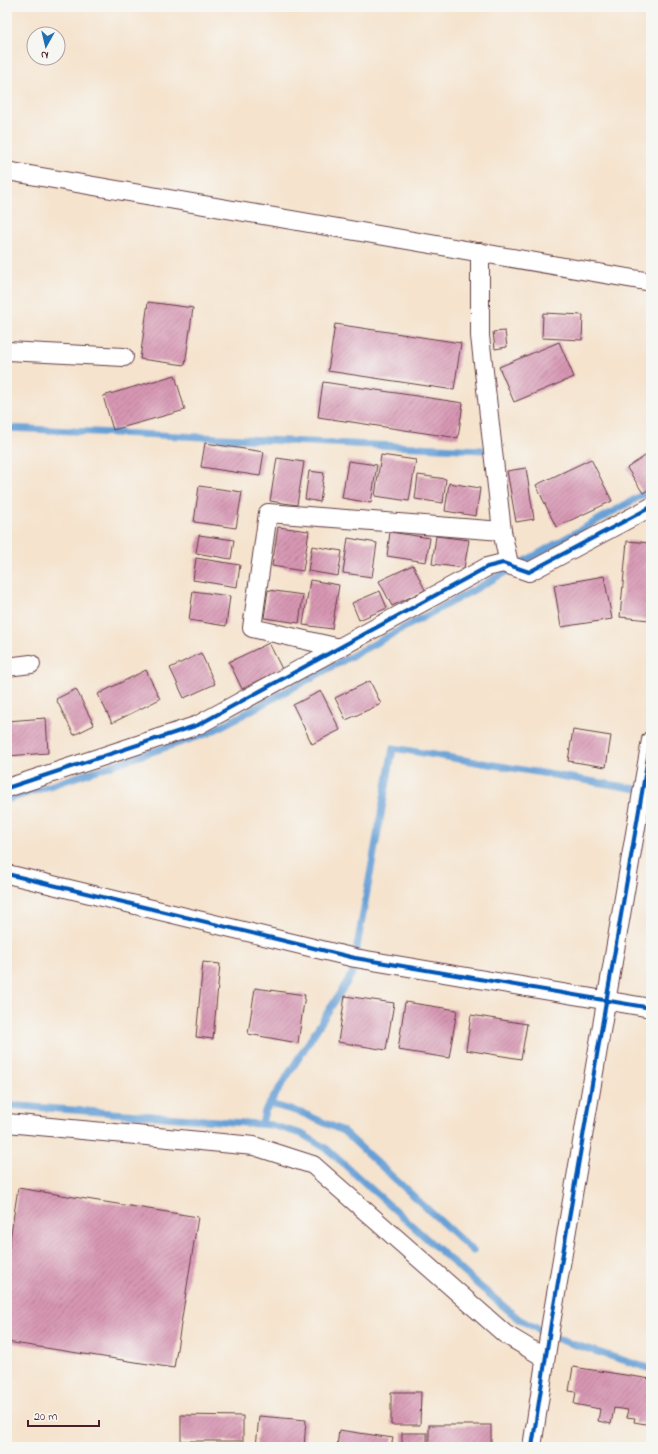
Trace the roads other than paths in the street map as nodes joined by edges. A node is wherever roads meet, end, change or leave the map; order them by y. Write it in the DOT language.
graph roads {
  1 [pos="7,171"];
  2 [pos="480,252"];
  3 [pos="651,282"];
  4 [pos="7,351"];
  5 [pos="124,357"];
  6 [pos="651,507"];
  7 [pos="502,531"];
  8 [pos="509,564"];
  9 [pos="340,648"];
  10 [pos="31,664"];
  11 [pos="7,667"];
  12 [pos="651,740"];
  13 [pos="648,773"];
  14 [pos="7,788"];
  15 [pos="7,874"];
  16 [pos="606,1000"];
  17 [pos="651,1008"];
  18 [pos="7,1123"];
  19 [pos="545,1358"];
  20 [pos="532,1447"];
  1 -- 2 [label="street"];
  2 -- 3 [label="street"];
  2 -- 7 [label="street"];
  4 -- 5 [label="street"];
  6 -- 8 [label="street"];
  7 -- 8 [label="street"];
  7 -- 9 [label="street"];
  8 -- 9 [label="street"];
  9 -- 14 [label="street"];
  10 -- 11 [label="street"];
  12 -- 13 [label="street"];
  13 -- 16 [label="street"];
  15 -- 16 [label="street"];
  16 -- 17 [label="street"];
  16 -- 19 [label="street"];
  18 -- 19 [label="street"];
  19 -- 20 [label="street"];
}
